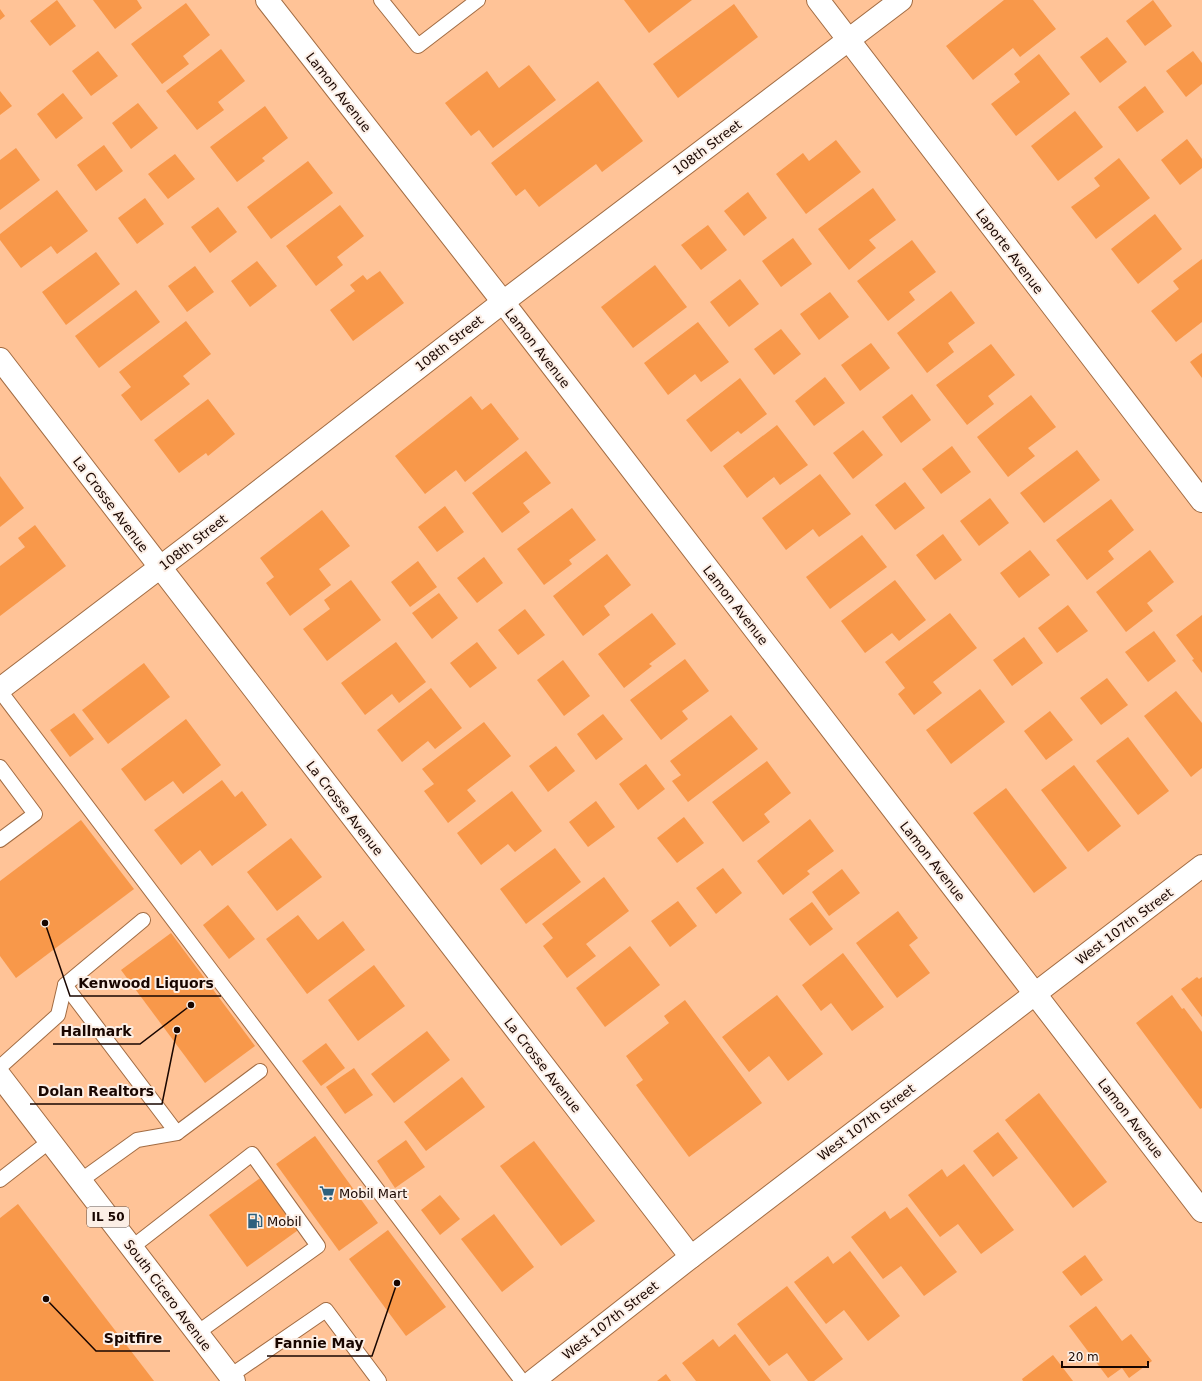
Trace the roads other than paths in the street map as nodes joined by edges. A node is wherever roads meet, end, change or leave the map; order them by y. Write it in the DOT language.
graph roads {
  1 [pos="267,0"];
  2 [pos="381,0"];
  3 [pos="478,0"];
  4 [pos="818,0"];
  5 [pos="901,0"];
  6 [pos="848,40"];
  7 [pos="503,302"];
  8 [pos="0,359"];
  9 [pos="1202,501"];
  10 [pos="160,567"];
  11 [pos="0,690"];
  12 [pos="0,767"];
  13 [pos="0,840"];
  14 [pos="1202,866"];
  15 [pos="143,920"];
  16 [pos="65,985"];
  17 [pos="1034,994"];
  18 [pos="0,1067"];
  19 [pos="260,1071"];
  20 [pos="0,1076"];
  21 [pos="177,1133"];
  22 [pos="50,1141"];
  23 [pos="0,1180"];
  24 [pos="80,1181"];
  25 [pos="1202,1211"];
  26 [pos="131,1248"];
  27 [pos="691,1257"];
  28 [pos="196,1333"];
  29 [pos="232,1379"];
  30 [pos="379,1381"];
  31 [pos="522,1381"];
  32 [pos="533,1381"];
  1 -- 7 [label="street, Lamon Avenue"];
  2 -- 3 [label="lane"];
  4 -- 6 [label="street, Laporte Avenue"];
  5 -- 6 [label="street, 108th Street"];
  6 -- 7 [label="street, 108th Street"];
  6 -- 9 [label="street, Laporte Avenue"];
  7 -- 10 [label="street, 108th Street"];
  7 -- 17 [label="street, Lamon Avenue"];
  8 -- 10 [label="street, La Crosse Avenue"];
  10 -- 11 [label="street, 108th Street"];
  10 -- 27 [label="street, La Crosse Avenue"];
  11 -- 31 [label="lane"];
  12 -- 13 [label="lane"];
  14 -- 17 [label="street, West 107th Street"];
  15 -- 16 [label="lane"];
  16 -- 18 [label="lane"];
  16 -- 21 [label="lane"];
  17 -- 25 [label="street, Lamon Avenue"];
  17 -- 27 [label="street, West 107th Street"];
  19 -- 21 [label="lane"];
  20 -- 22 [label="street, South Cicero Avenue / IL 50"];
  21 -- 24 [label="lane"];
  22 -- 23 [label="lane"];
  22 -- 24 [label="street, South Cicero Avenue / IL 50"];
  24 -- 26 [label="street, South Cicero Avenue / IL 50"];
  26 -- 28 [label="street, South Cicero Avenue / IL 50"];
  26 -- 28 [label="lane"];
  27 -- 32 [label="street, West 107th Street"];
  28 -- 29 [label="street, South Cicero Avenue / IL 50"];
  29 -- 30 [label="lane"];
}
